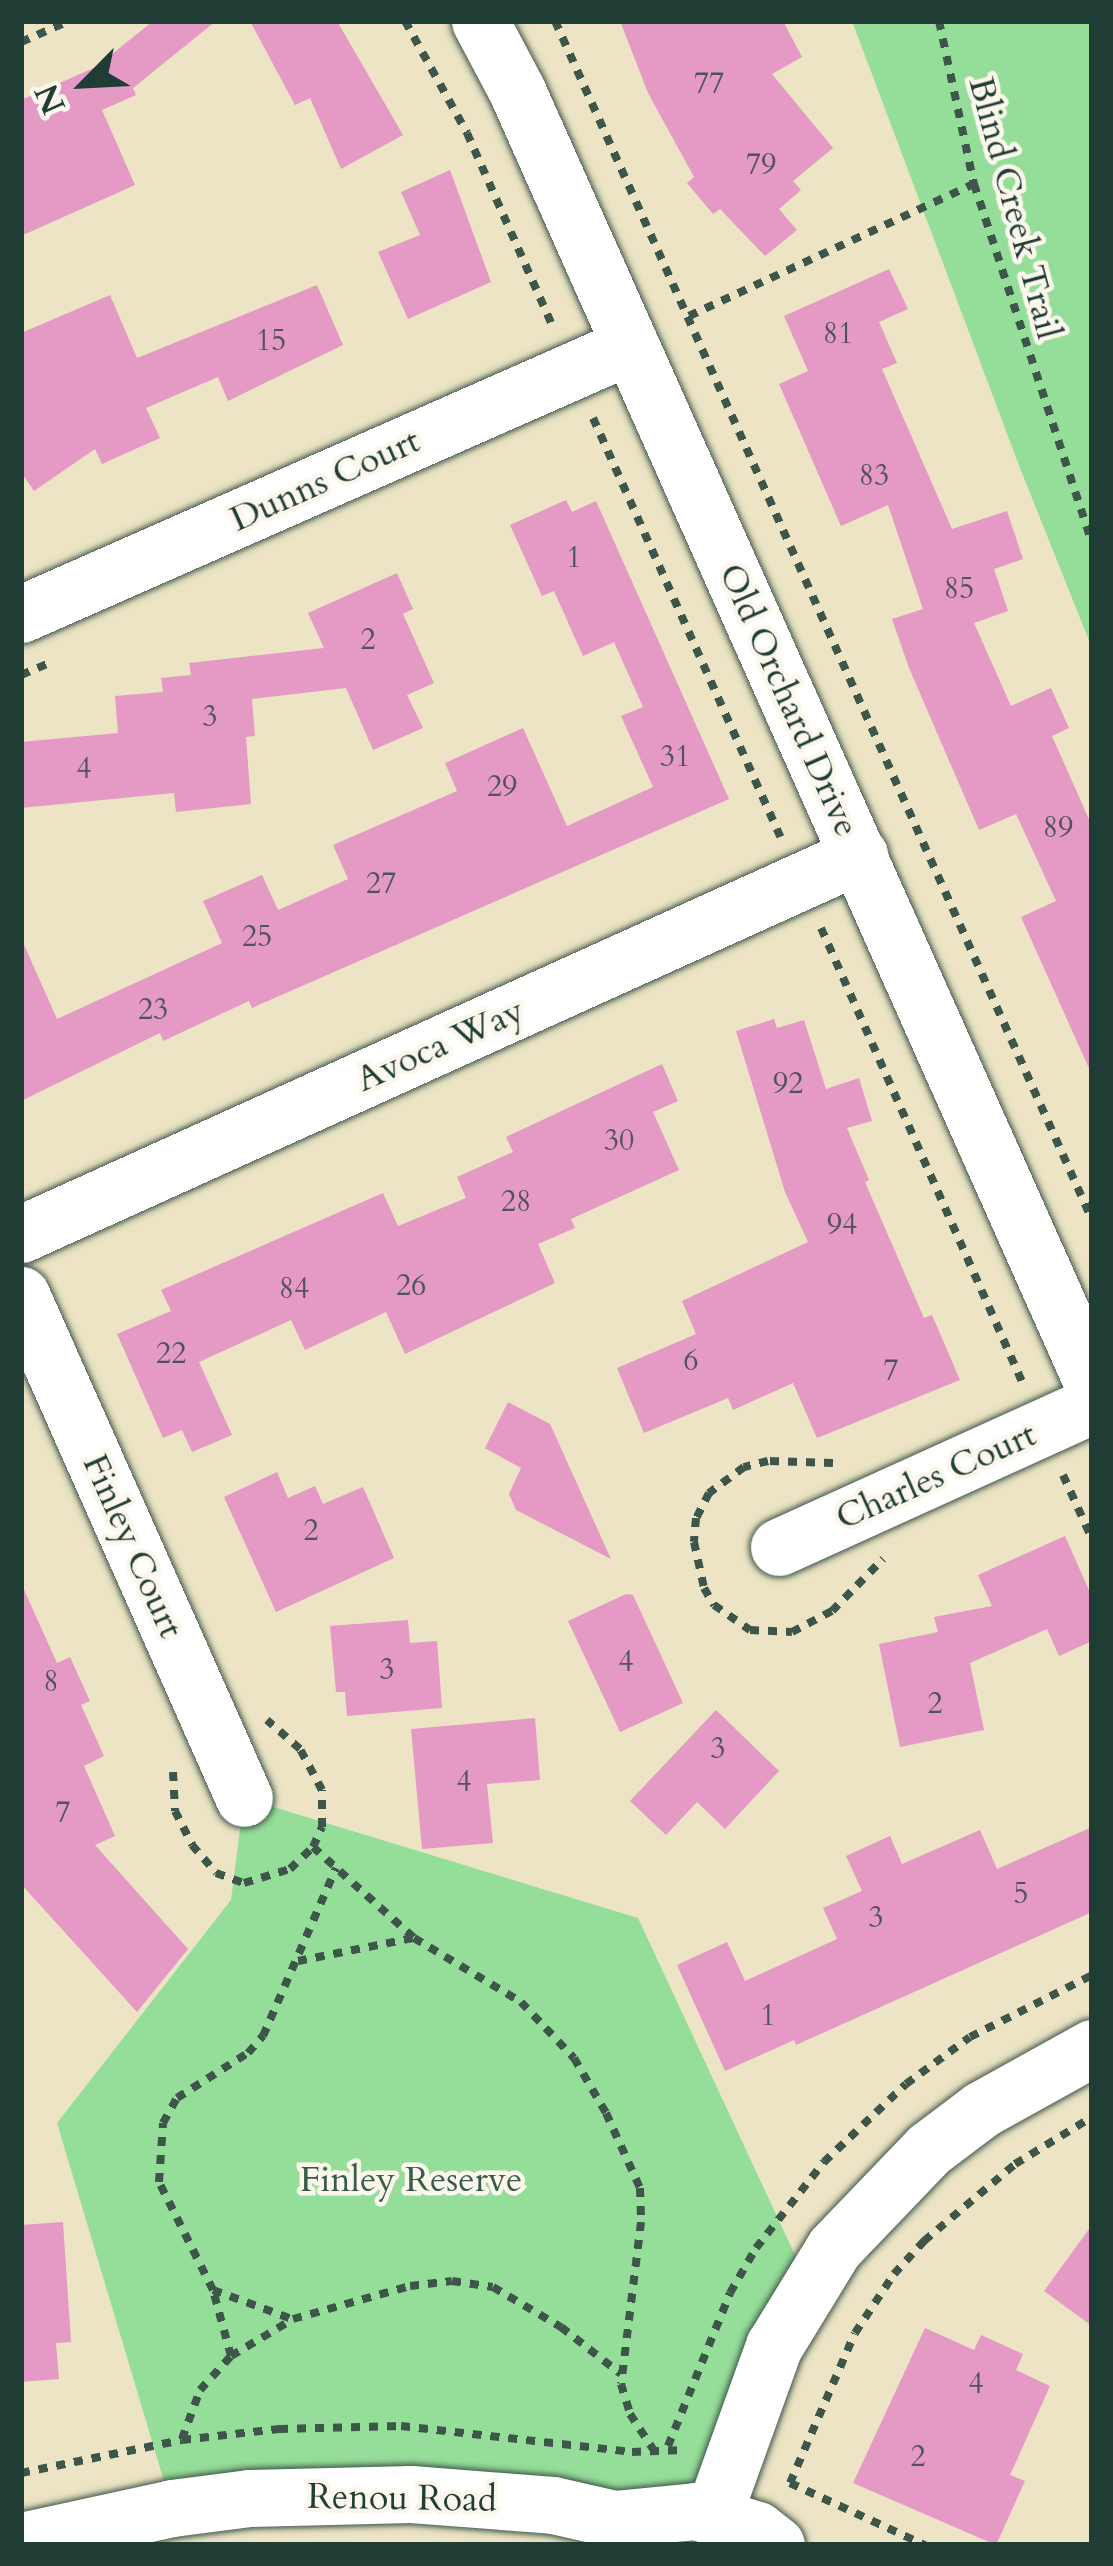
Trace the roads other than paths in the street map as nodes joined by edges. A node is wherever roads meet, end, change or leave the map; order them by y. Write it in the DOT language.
graph roads {
  1 [pos="479,21"];
  2 [pos="629,346"];
  3 [pos="21,614"];
  4 [pos="859,855"];
  5 [pos="21,1234"];
  6 [pos="21,1295"];
  7 [pos="1092,1382"];
  8 [pos="1092,1406"];
  9 [pos="779,1546"];
  10 [pos="244,1798"];
  11 [pos="1092,2048"];
  12 [pos="713,2515"];
  13 [pos="21,2541"];
  14 [pos="776,2545"];
  1 -- 2 [label="street, Old Orchard Drive"];
  2 -- 3 [label="street, Dunns Court"];
  2 -- 4 [label="street, Old Orchard Drive"];
  4 -- 5 [label="street, Avoca Way"];
  4 -- 7 [label="street, Old Orchard Drive"];
  6 -- 10 [label="street, Finley Court"];
  8 -- 9 [label="street, Charles Court"];
  11 -- 12 [label="street"];
  12 -- 13 [label="street, Renou Road"];
  12 -- 14 [label="street, Renou Road"];
}
